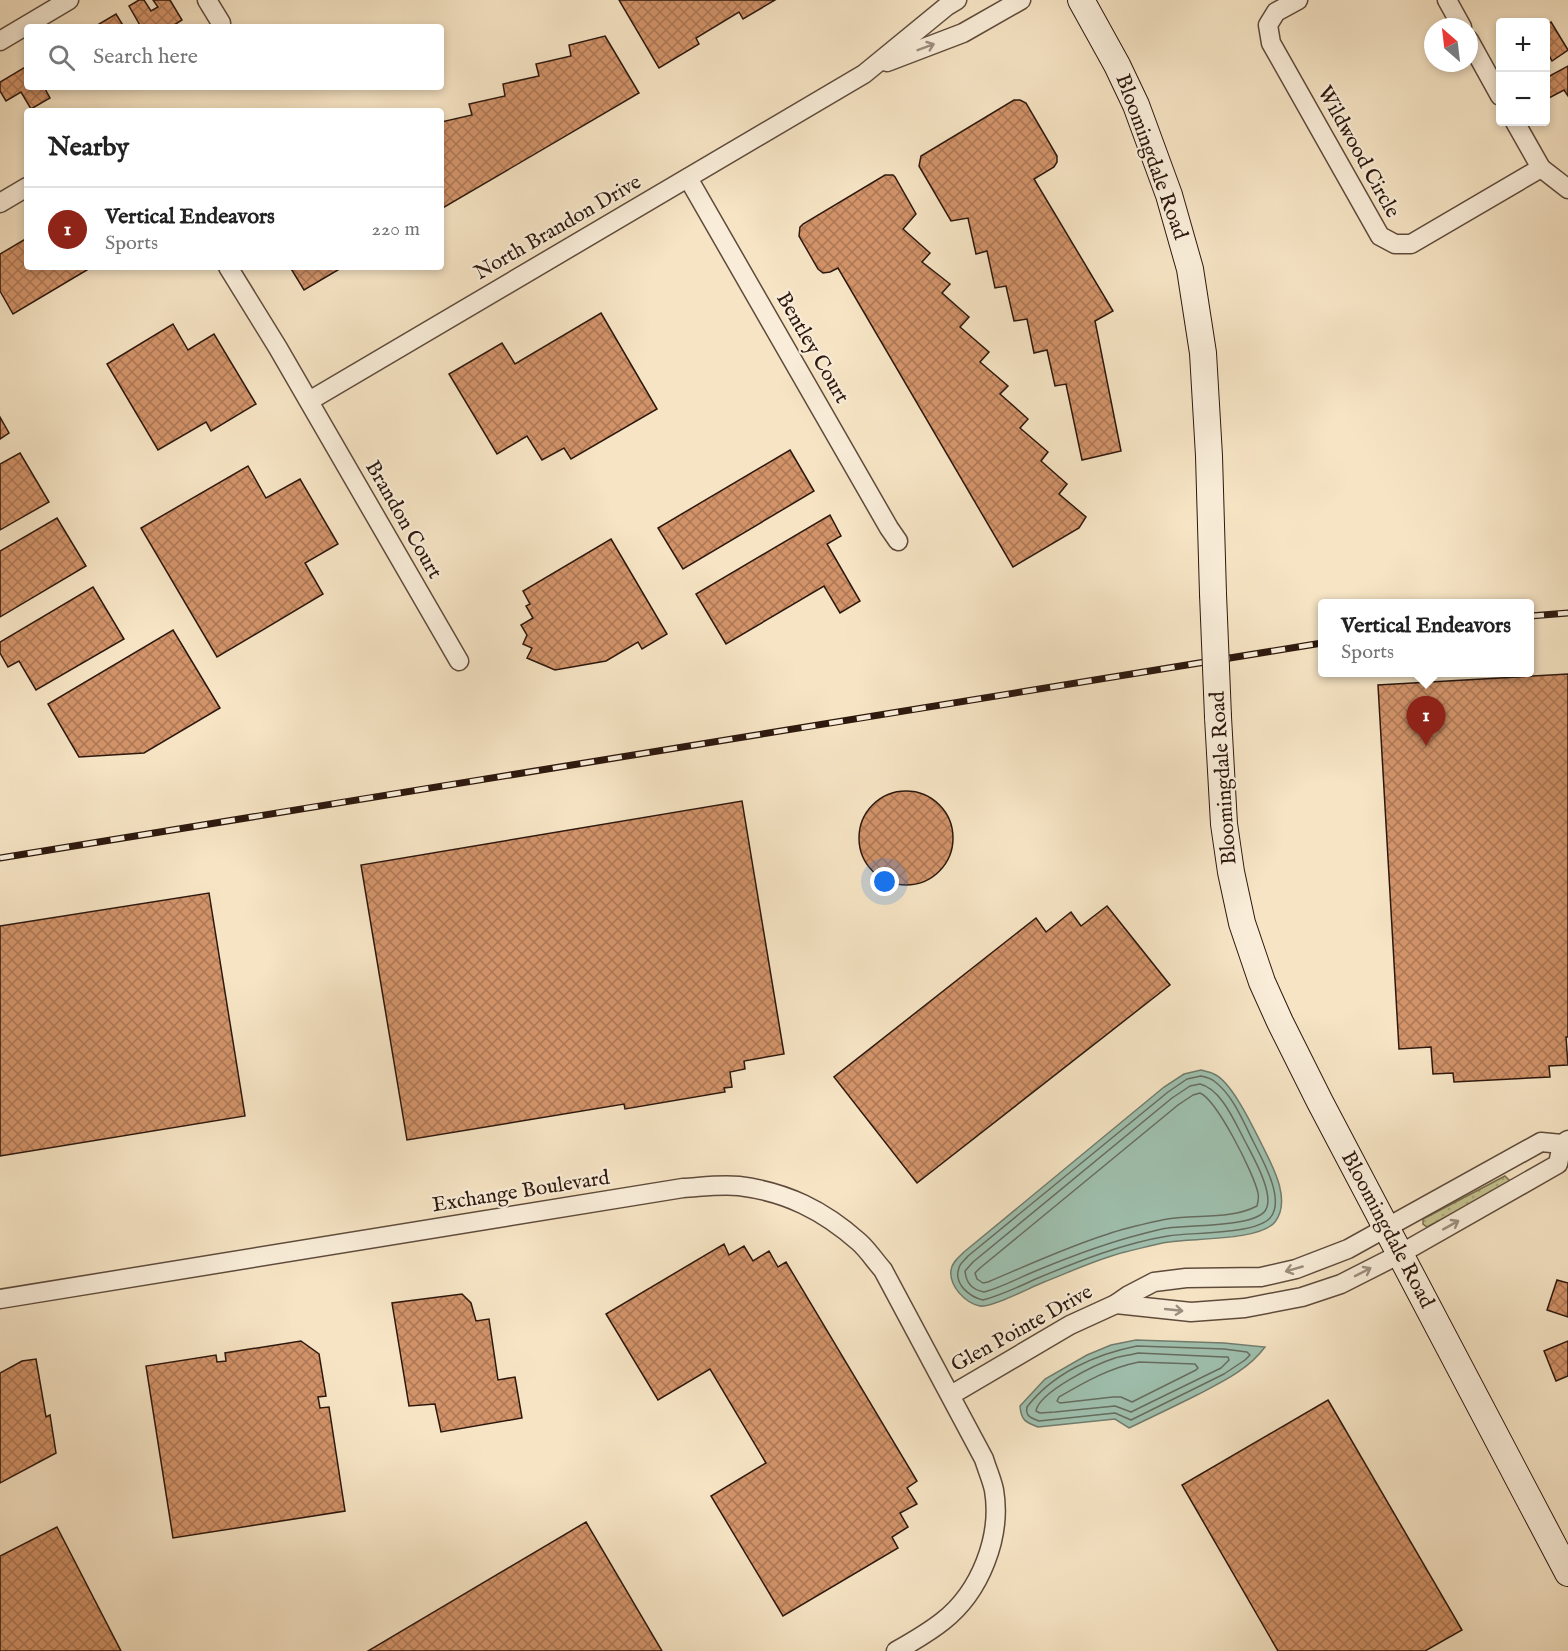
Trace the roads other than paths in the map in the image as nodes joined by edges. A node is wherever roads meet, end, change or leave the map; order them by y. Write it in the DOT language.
graph roads {
  1 [pos="69,0"];
  2 [pos="207,0"];
  3 [pos="957,0"];
  4 [pos="1021,0"];
  5 [pos="1082,0"];
  6 [pos="1298,0"];
  7 [pos="1447,0"];
  8 [pos="1457,18"];
  9 [pos="220,23"];
  10 [pos="28,24"];
  11 [pos="24,26"];
  12 [pos="0,40"];
  13 [pos="1478,56"];
  14 [pos="872,68"];
  15 [pos="1496,89"];
  16 [pos="1517,126"];
  17 [pos="1542,168"];
  18 [pos="688,178"];
  19 [pos="24,189"];
  20 [pos="1568,189"];
  21 [pos="0,203"];
  22 [pos="230,270"];
  23 [pos="309,401"];
  24 [pos="898,541"];
  25 [pos="459,661"];
  26 [pos="1565,1142"];
  27 [pos="1511,1159"];
  28 [pos="1524,1185"];
  29 [pos="1386,1228"];
  30 [pos="1400,1254"];
  31 [pos="0,1299"];
  32 [pos="1116,1304"];
  33 [pos="951,1395"];
  34 [pos="1568,1574"];
  35 [pos="896,1651"];
  1 -- 10 [label="street"];
  2 -- 9 [label="street"];
  3 -- 14 [label="street, North Brandon Drive"];
  14 -- 4 [label="street, North Brandon Drive, one-way"];
  5 -- 29 [label="main road, Bloomingdale Road, bridge"];
  6 -- 17 [label="street, Wildwood Circle"];
  7 -- 8 [label="street"];
  11 -- 12 [label="street"];
  13 -- 15 [label="street"];
  14 -- 18 [label="street, North Brandon Drive"];
  16 -- 17 [label="street"];
  17 -- 20 [label="street"];
  18 -- 23 [label="street, North Brandon Drive"];
  18 -- 24 [label="street, Bentley Court"];
  19 -- 21 [label="street"];
  22 -- 23 [label="street"];
  23 -- 25 [label="street, Brandon Court"];
  26 -- 27 [label="street, Glen Pointe Drive"];
  26 -- 28 [label="street, Glen Pointe Drive"];
  27 -- 28 [label="street"];
  27 -- 29 [label="street, Glen Pointe Drive"];
  30 -- 28 [label="street, Glen Pointe Drive, one-way"];
  29 -- 30 [label="main road, Bloomingdale Road"];
  29 -- 32 [label="street, Glen Pointe Drive, one-way"];
  32 -- 30 [label="street, Glen Pointe Drive, one-way"];
  30 -- 34 [label="main road, Bloomingdale Road"];
  31 -- 33 [label="street, Exchange Boulevard"];
  32 -- 33 [label="street, Glen Pointe Drive"];
  33 -- 35 [label="street, Exchange Boulevard"];
}
